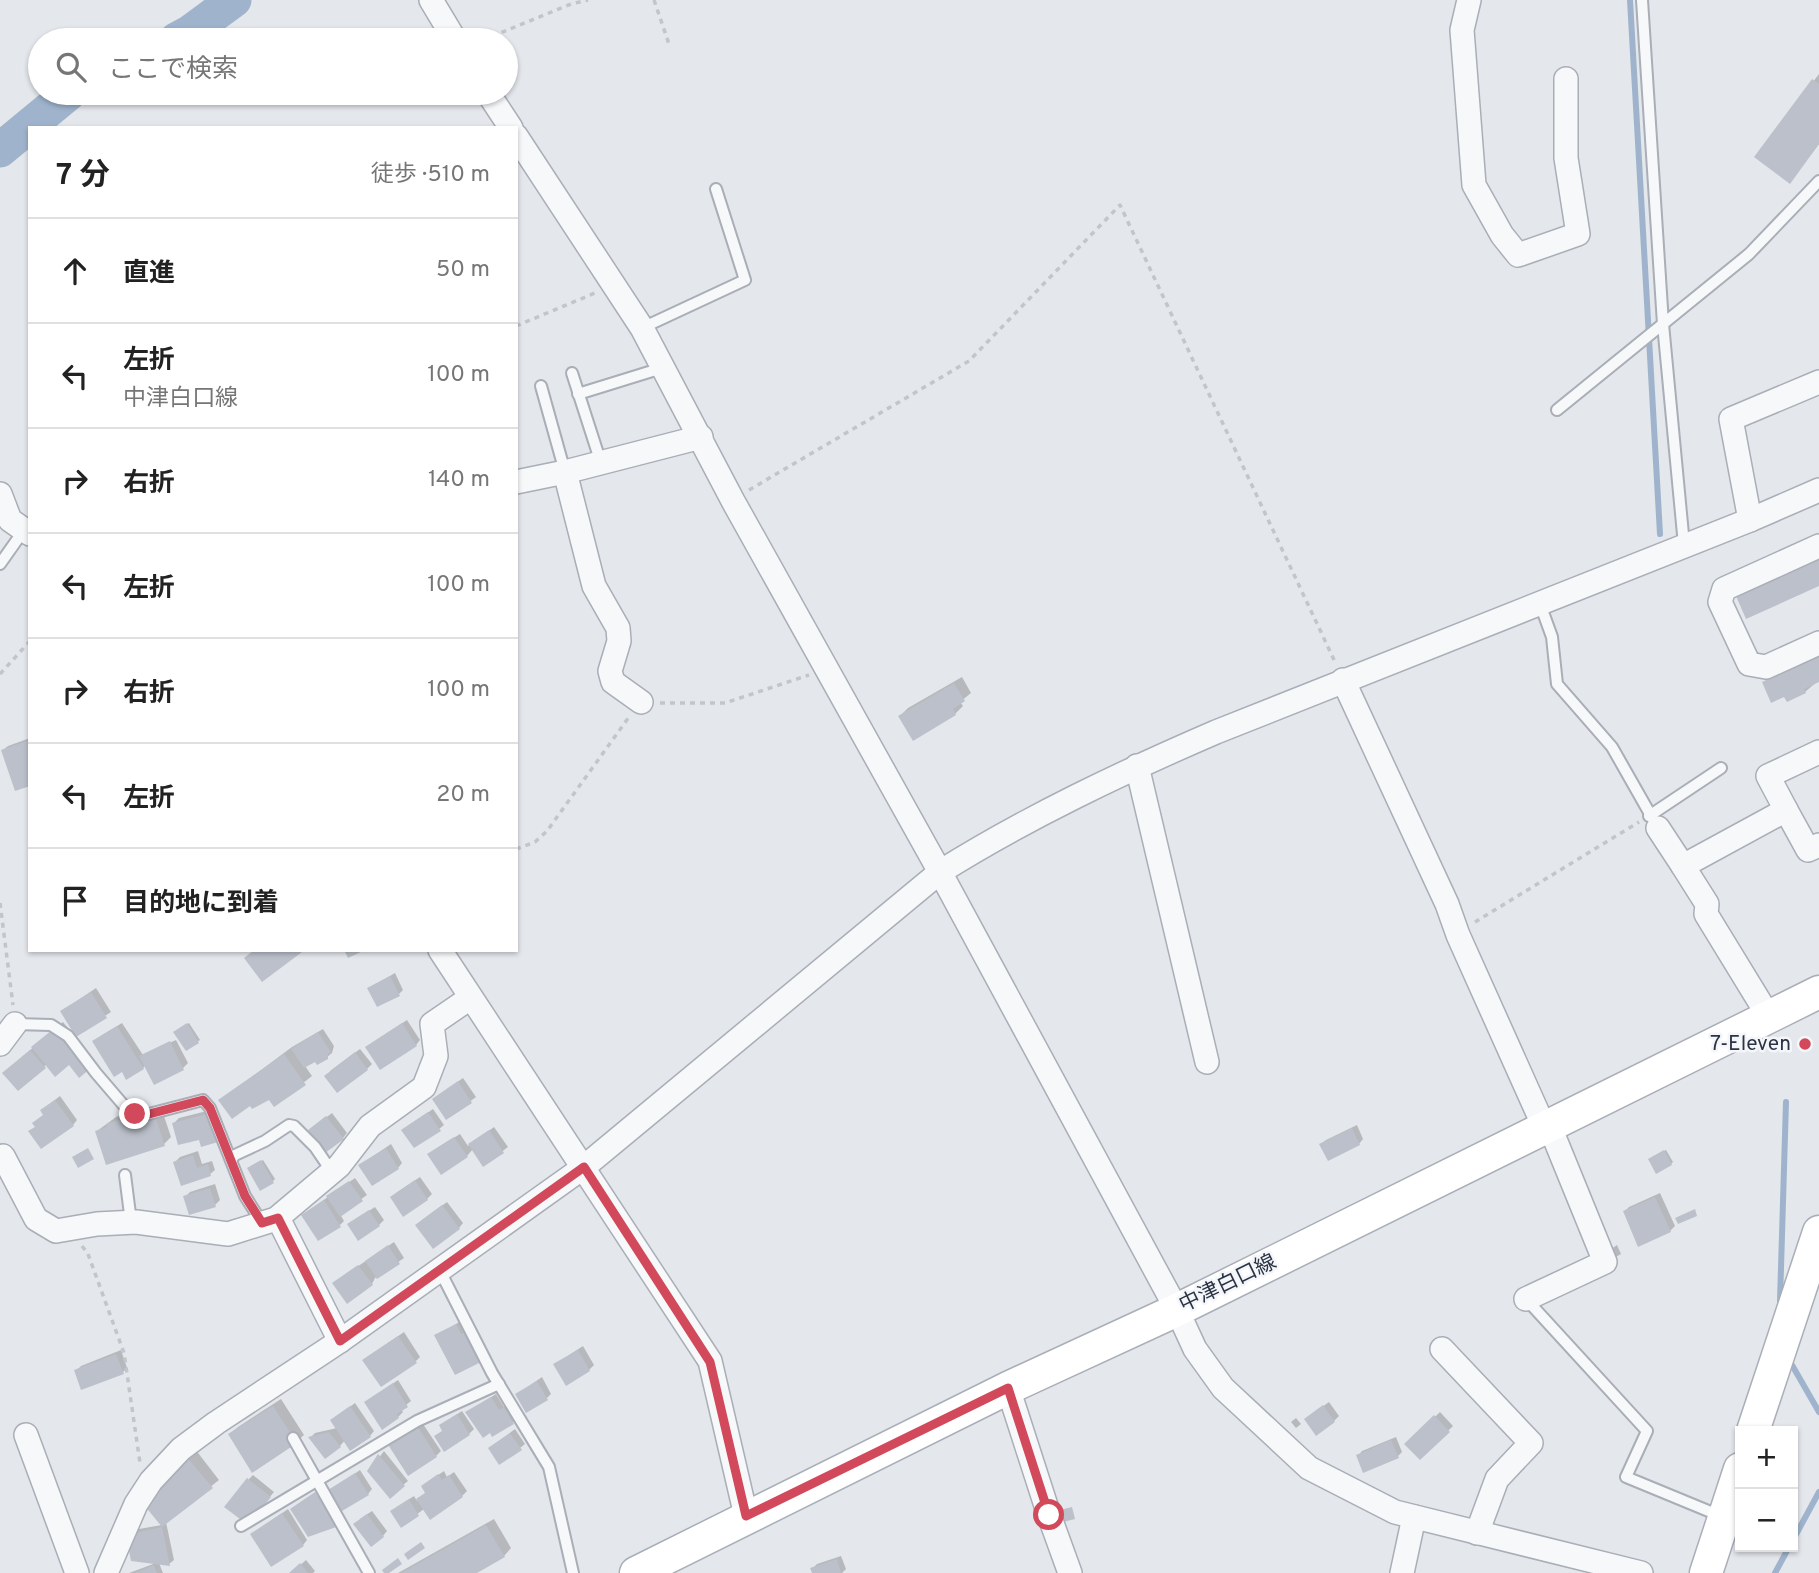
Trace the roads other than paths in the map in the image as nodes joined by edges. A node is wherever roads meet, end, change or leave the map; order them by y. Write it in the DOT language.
graph roads {
  1 [pos="431,0"];
  2 [pos="1469,0"];
  3 [pos="1642,0"];
  4 [pos="448,28"];
  5 [pos="1566,79"];
  6 [pos="496,105"];
  7 [pos="510,126"];
  8 [pos="518,139"];
  9 [pos="1819,181"];
  10 [pos="716,189"];
  11 [pos="1663,324"];
  12 [pos="642,328"];
  13 [pos="663,367"];
  14 [pos="572,373"];
  15 [pos="1819,382"];
  16 [pos="541,386"];
  17 [pos="578,394"];
  18 [pos="1557,410"];
  19 [pos="701,437"];
  20 [pos="601,463"];
  21 [pos="565,472"];
  22 [pos="518,482"];
  23 [pos="1819,490"];
  24 [pos="0,494"];
  25 [pos="1750,520"];
  26 [pos="27,532"];
  27 [pos="1684,545"];
  28 [pos="1819,546"];
  29 [pos="0,564"];
  30 [pos="1539,603"];
  31 [pos="1819,643"];
  32 [pos="1343,680"];
  33 [pos="641,702"];
  34 [pos="1819,752"];
  35 [pos="1137,766"];
  36 [pos="1721,768"];
  37 [pos="1786,810"];
  38 [pos="1654,822"];
  39 [pos="1819,845"];
  40 [pos="1683,866"];
  41 [pos="940,872"];
  42 [pos="441,952"];
  43 [pos="1819,992"];
  44 [pos="470,998"];
  45 [pos="1769,1017"];
  46 [pos="15,1024"];
  47 [pos="0,1044"];
  48 [pos="1207,1062"];
  49 [pos="1547,1128"];
  50 [pos="1,1154"];
  51 [pos="231,1160"];
  52 [pos="584,1167"];
  53 [pos="332,1172"];
  54 [pos="125,1175"];
  55 [pos="270,1220"];
  56 [pos="131,1222"];
  57 [pos="1819,1232"];
  58 [pos="439,1269"];
  59 [pos="1525,1299"];
  60 [pos="1177,1310"];
  61 [pos="340,1341"];
  62 [pos="1442,1349"];
  63 [pos="499,1384"];
  64 [pos="1008,1388"];
  65 [pos="1755,1426"];
  66 [pos="26,1434"];
  67 [pos="293,1438"];
  68 [pos="318,1480"];
  69 [pos="1735,1484"];
  70 [pos="746,1516"];
  71 [pos="1414,1517"];
  72 [pos="1724,1517"];
  73 [pos="241,1526"];
  74 [pos="1477,1533"];
  75 [pos="107,1569"];
  76 [pos="77,1573"];
  77 [pos="369,1573"];
  78 [pos="573,1573"];
  79 [pos="636,1573"];
  80 [pos="1070,1573"];
  81 [pos="1402,1573"];
  82 [pos="1641,1573"];
  83 [pos="1706,1573"];
  1 -- 4 [label="street"];
  2 -- 5 [label="street"];
  3 -- 11 [label="lane"];
  6 -- 7 [label="street"];
  8 -- 12 [label="street"];
  9 -- 11 [label="lane"];
  10 -- 12 [label="lane"];
  11 -- 18 [label="lane"];
  11 -- 27 [label="lane"];
  12 -- 13 [label="street"];
  13 -- 17 [label="lane"];
  13 -- 19 [label="street"];
  14 -- 17 [label="lane"];
  15 -- 25 [label="street"];
  16 -- 21 [label="lane"];
  17 -- 20 [label="lane"];
  19 -- 20 [label="street"];
  19 -- 41 [label="street"];
  20 -- 21 [label="street"];
  21 -- 22 [label="street"];
  21 -- 33 [label="street"];
  23 -- 25 [label="street"];
  24 -- 26 [label="street"];
  25 -- 27 [label="street"];
  26 -- 29 [label="lane"];
  27 -- 30 [label="street"];
  28 -- 31 [label="street"];
  30 -- 32 [label="street"];
  30 -- 38 [label="lane"];
  32 -- 35 [label="street"];
  32 -- 49 [label="street"];
  34 -- 37 [label="street"];
  35 -- 41 [label="street"];
  35 -- 48 [label="street"];
  36 -- 38 [label="lane"];
  37 -- 39 [label="street"];
  37 -- 40 [label="street"];
  38 -- 40 [label="street"];
  40 -- 45 [label="street"];
  41 -- 52 [label="street"];
  41 -- 60 [label="street"];
  42 -- 44 [label="street"];
  43 -- 45 [label="main road, 中津白口線"];
  44 -- 52 [label="street"];
  44 -- 53 [label="street"];
  45 -- 49 [label="main road, 中津白口線"];
  46 -- 47 [label="street"];
  46 -- 51 [label="lane"];
  49 -- 59 [label="street"];
  49 -- 60 [label="main road, 中津白口線"];
  50 -- 56 [label="street"];
  51 -- 53 [label="lane"];
  51 -- 55 [label="lane"];
  52 -- 58 [label="street"];
  52 -- 70 [label="street"];
  53 -- 55 [label="street"];
  54 -- 56 [label="lane"];
  55 -- 56 [label="street"];
  55 -- 61 [label="street"];
  57 -- 65 [label="main road"];
  58 -- 61 [label="street"];
  58 -- 63 [label="lane"];
  59 -- 72 [label="lane"];
  60 -- 64 [label="main road, 中津白口線"];
  60 -- 71 [label="street"];
  61 -- 75 [label="street"];
  62 -- 74 [label="street"];
  63 -- 68 [label="lane"];
  63 -- 78 [label="lane"];
  64 -- 70 [label="main road, 中津白口線"];
  64 -- 80 [label="street"];
  66 -- 76 [label="street"];
  67 -- 68 [label="lane"];
  68 -- 73 [label="lane"];
  68 -- 77 [label="lane"];
  69 -- 72 [label="main road"];
  70 -- 79 [label="main road, 中津白口線"];
  71 -- 74 [label="street"];
  71 -- 81 [label="street"];
  72 -- 83 [label="main road"];
  74 -- 82 [label="street"];
  75 -- 76 [label="street"];
}
